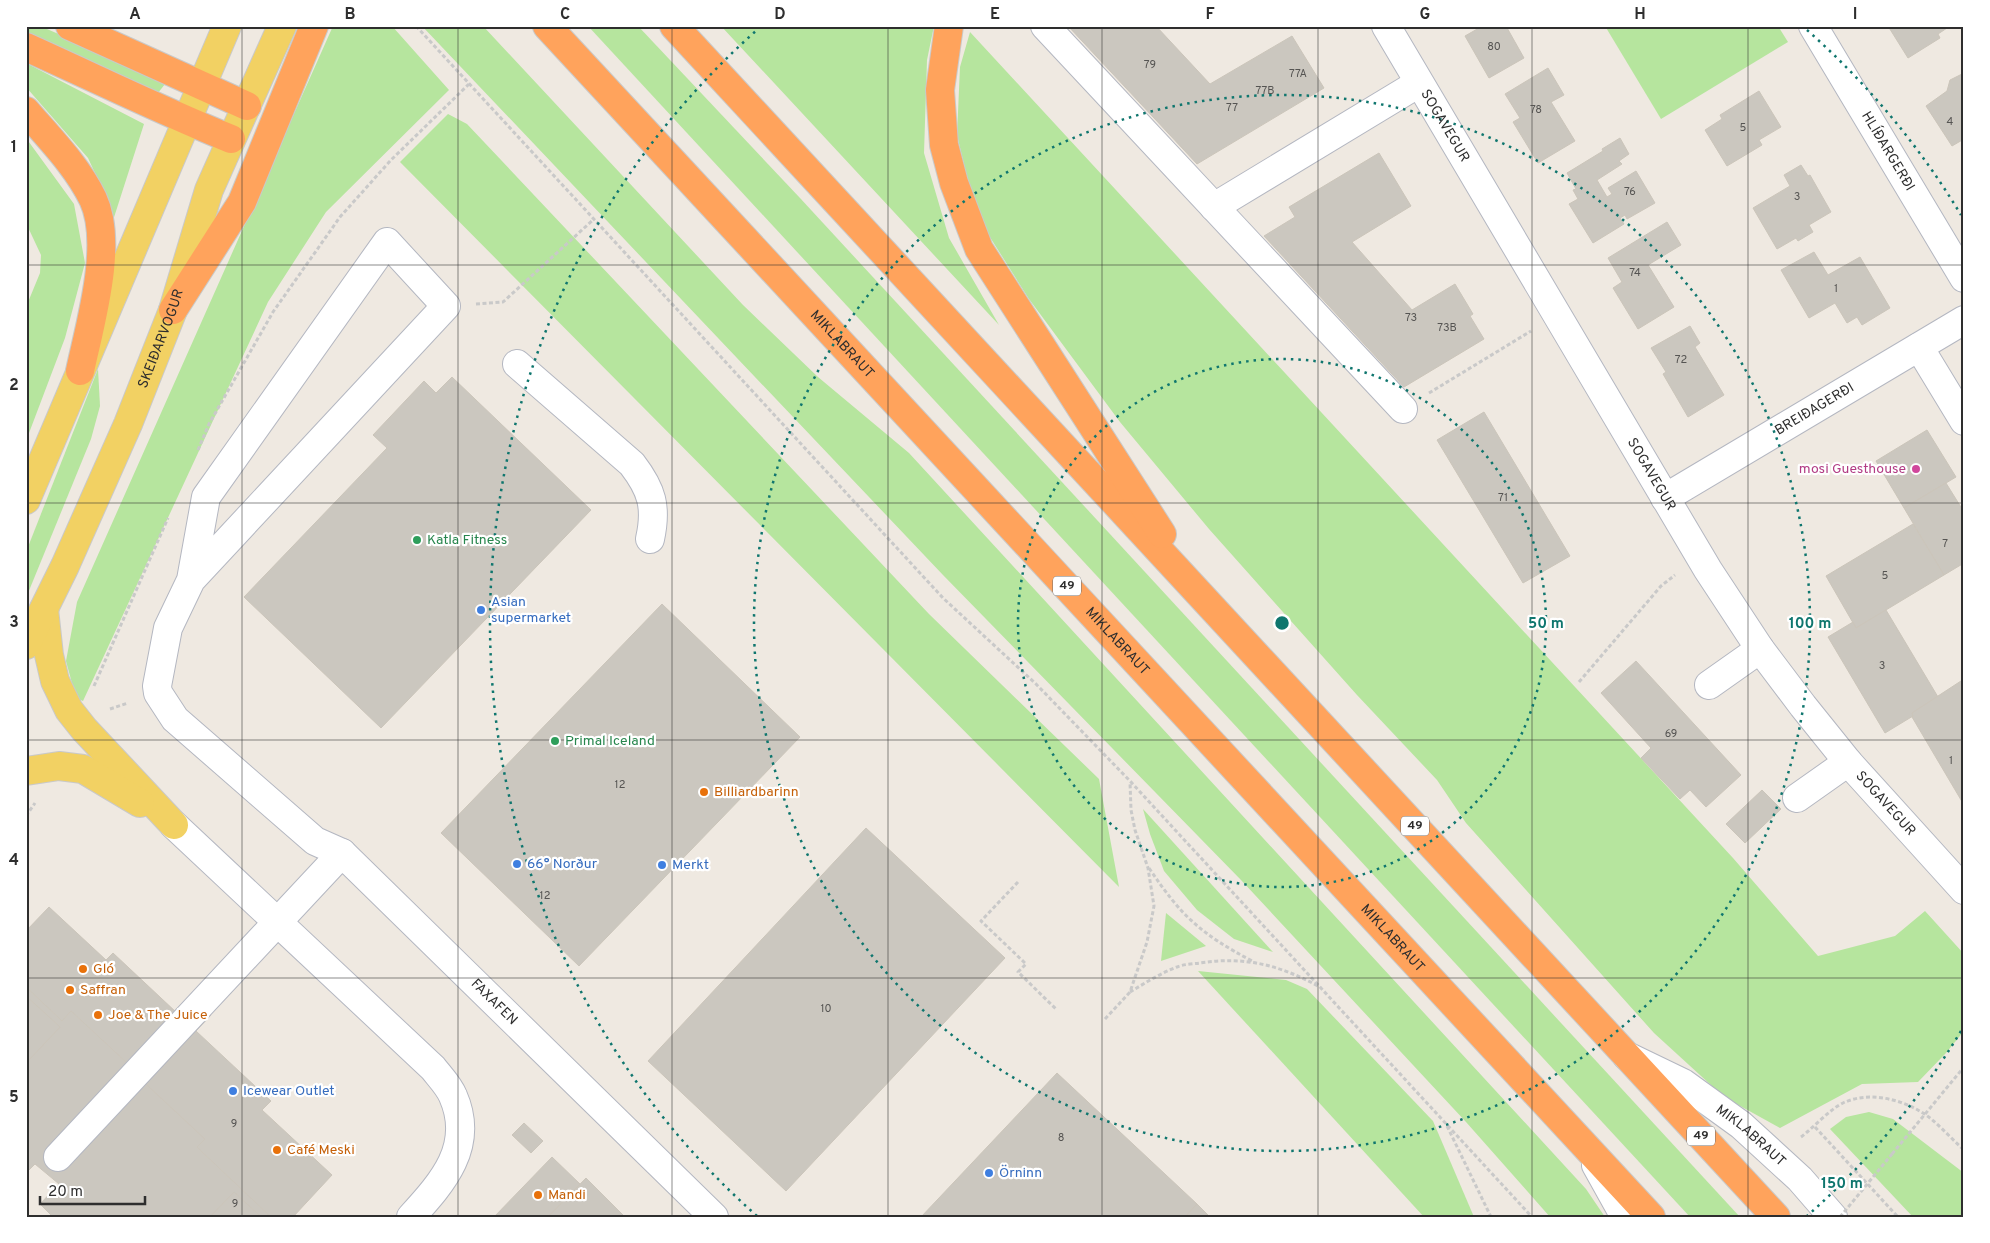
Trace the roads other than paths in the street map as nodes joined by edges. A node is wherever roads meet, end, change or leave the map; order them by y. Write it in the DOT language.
graph roads {
  1 [pos="70,26"];
  2 [pos="227,26"];
  3 [pos="314,26"];
  4 [pos="548,26"];
  5 [pos="674,26"];
  6 [pos="949,26"];
  7 [pos="1045,26"];
  8 [pos="1386,26"];
  9 [pos="1813,26"];
  10 [pos="278,37"];
  11 [pos="26,47"];
  12 [pos="1419,82"];
  13 [pos="202,86"];
  14 [pos="247,106"];
  15 [pos="26,111"];
  16 [pos="188,122"];
  17 [pos="231,140"];
  18 [pos="1214,207"];
  19 [pos="1964,278"];
  20 [pos="173,310"];
  21 [pos="1964,320"];
  22 [pos="1919,347"];
  23 [pos="517,364"];
  24 [pos="80,371"];
  25 [pos="1403,409"];
  26 [pos="1964,421"];
  27 [pos="1665,498"];
  28 [pos="26,500"];
  29 [pos="650,539"];
  30 [pos="191,580"];
  31 [pos="1202,596"];
  32 [pos="44,609"];
  33 [pos="26,645"];
  34 [pos="1760,649"];
  35 [pos="1709,685"];
  36 [pos="1848,762"];
  37 [pos="26,771"];
  38 [pos="1797,798"];
  39 [pos="174,825"];
  40 [pos="342,853"];
  41 [pos="1962,885"];
  42 [pos="277,923"];
  43 [pos="1627,1056"];
  44 [pos="1585,1146"];
  45 [pos="58,1157"];
  46 [pos="411,1217"];
  47 [pos="714,1217"];
  48 [pos="1625,1217"];
  49 [pos="1651,1217"];
  50 [pos="1776,1217"];
  51 [pos="1833,1217"];
  1 -- 13 [label="highway"];
  2 -- 13 [label="main road"];
  3 -- 20 [label="highway"];
  4 -- 44 [label="highway, MIKLABRAUT / 49"];
  5 -- 31 [label="highway, MIKLABRAUT / 49"];
  6 -- 31 [label="highway"];
  7 -- 18 [label="street"];
  8 -- 12 [label="street, SOGAVEGUR"];
  9 -- 19 [label="street, HLÍÐARGERÐI"];
  10 -- 14 [label="main road, SKEIÐARVOGUR"];
  11 -- 16 [label="highway"];
  12 -- 18 [label="street"];
  12 -- 27 [label="street, SOGAVEGUR"];
  13 -- 14 [label="highway"];
  13 -- 16 [label="main road"];
  14 -- 17 [label="main road, SKEIÐARVOGUR"];
  15 -- 24 [label="highway"];
  16 -- 17 [label="highway"];
  16 -- 24 [label="main road"];
  17 -- 20 [label="main road, SKEIÐARVOGUR"];
  18 -- 25 [label="street"];
  20 -- 32 [label="main road, SKEIÐARVOGUR"];
  21 -- 22 [label="street, BREIÐAGERÐI"];
  22 -- 26 [label="street"];
  22 -- 27 [label="street, BREIÐAGERÐI"];
  23 -- 29 [label="street"];
  24 -- 28 [label="main road"];
  27 -- 34 [label="street, SOGAVEGUR"];
  30 -- 30 [label="street"];
  30 -- 40 [label="street"];
  31 -- 43 [label="highway, MIKLABRAUT / 49"];
  32 -- 33 [label="main road, SKEIÐARVOGUR"];
  32 -- 39 [label="main road"];
  34 -- 35 [label="street"];
  34 -- 36 [label="street, SOGAVEGUR"];
  36 -- 38 [label="street"];
  36 -- 41 [label="street, SOGAVEGUR"];
  37 -- 39 [label="main road"];
  39 -- 42 [label="street"];
  40 -- 42 [label="street"];
  40 -- 47 [label="street, FAXAFEN"];
  42 -- 45 [label="street"];
  42 -- 46 [label="street"];
  43 -- 50 [label="highway, MIKLABRAUT / 49"];
  43 -- 51 [label="street, MIKLABRAUT"];
  44 -- 48 [label="street, MIKLABRAUT"];
  44 -- 49 [label="highway, MIKLABRAUT / 49"];
}
